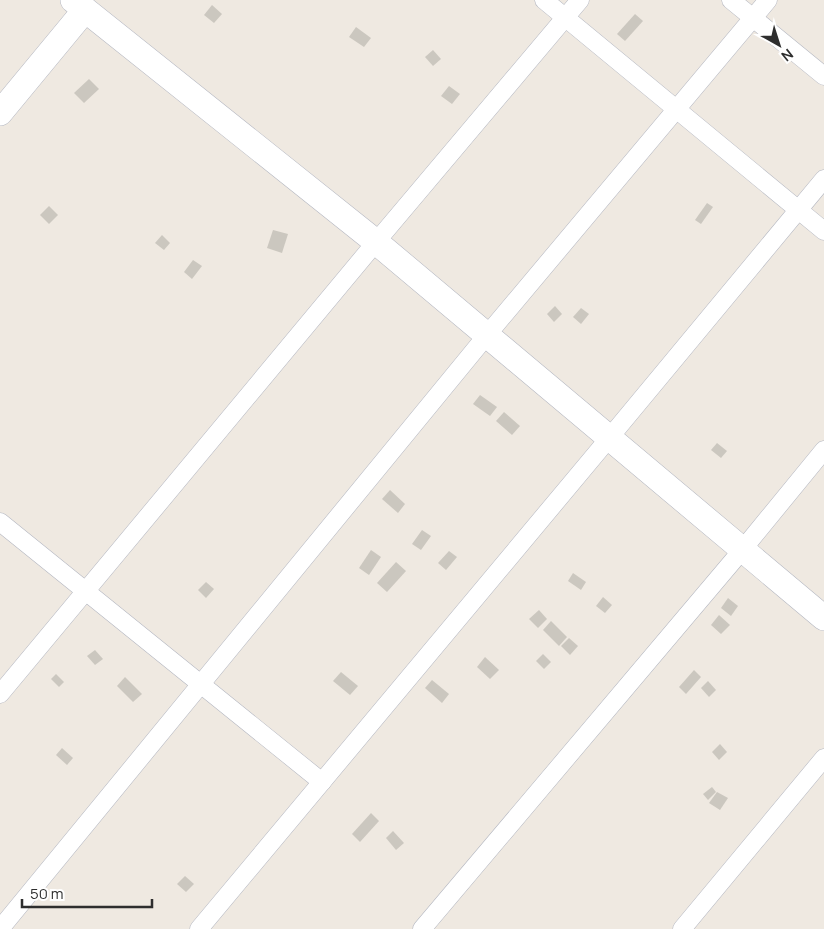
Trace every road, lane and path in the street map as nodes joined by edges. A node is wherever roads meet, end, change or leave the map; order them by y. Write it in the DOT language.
graph roads {
  1 [pos="544,0"];
  2 [pos="580,0"];
  3 [pos="730,0"];
  4 [pos="768,0"];
  5 [pos="84,3"];
  6 [pos="566,18"];
  7 [pos="753,19"];
  8 [pos="824,76"];
  9 [pos="677,108"];
  10 [pos="0,113"];
  11 [pos="824,179"];
  12 [pos="798,209"];
  13 [pos="824,231"];
  14 [pos="376,242"];
  15 [pos="487,335"];
  16 [pos="610,437"];
  17 [pos="824,450"];
  18 [pos="0,522"];
  19 [pos="743,549"];
  20 [pos="85,589"];
  21 [pos="824,618"];
  22 [pos="202,684"];
  23 [pos="0,694"];
  24 [pos="824,758"];
  25 [pos="322,782"];
  26 [pos="0,929"];
  27 [pos="199,929"];
  28 [pos="422,929"];
  29 [pos="682,929"];
  1 -- 6 [label="street"];
  2 -- 6 [label="street"];
  3 -- 7 [label="street"];
  4 -- 7 [label="street"];
  5 -- 10 [label="street"];
  5 -- 14 [label="street"];
  6 -- 9 [label="street"];
  6 -- 14 [label="street"];
  7 -- 8 [label="street"];
  7 -- 9 [label="street"];
  9 -- 12 [label="street"];
  9 -- 15 [label="street"];
  11 -- 12 [label="street"];
  12 -- 13 [label="street"];
  12 -- 16 [label="street"];
  14 -- 15 [label="street"];
  14 -- 20 [label="street"];
  15 -- 16 [label="street"];
  15 -- 22 [label="street"];
  16 -- 19 [label="street"];
  16 -- 25 [label="street"];
  17 -- 19 [label="street"];
  18 -- 20 [label="street"];
  19 -- 21 [label="street"];
  19 -- 28 [label="street"];
  20 -- 22 [label="street"];
  20 -- 23 [label="street"];
  22 -- 25 [label="street"];
  22 -- 26 [label="street"];
  24 -- 29 [label="street"];
  25 -- 27 [label="street"];
}
